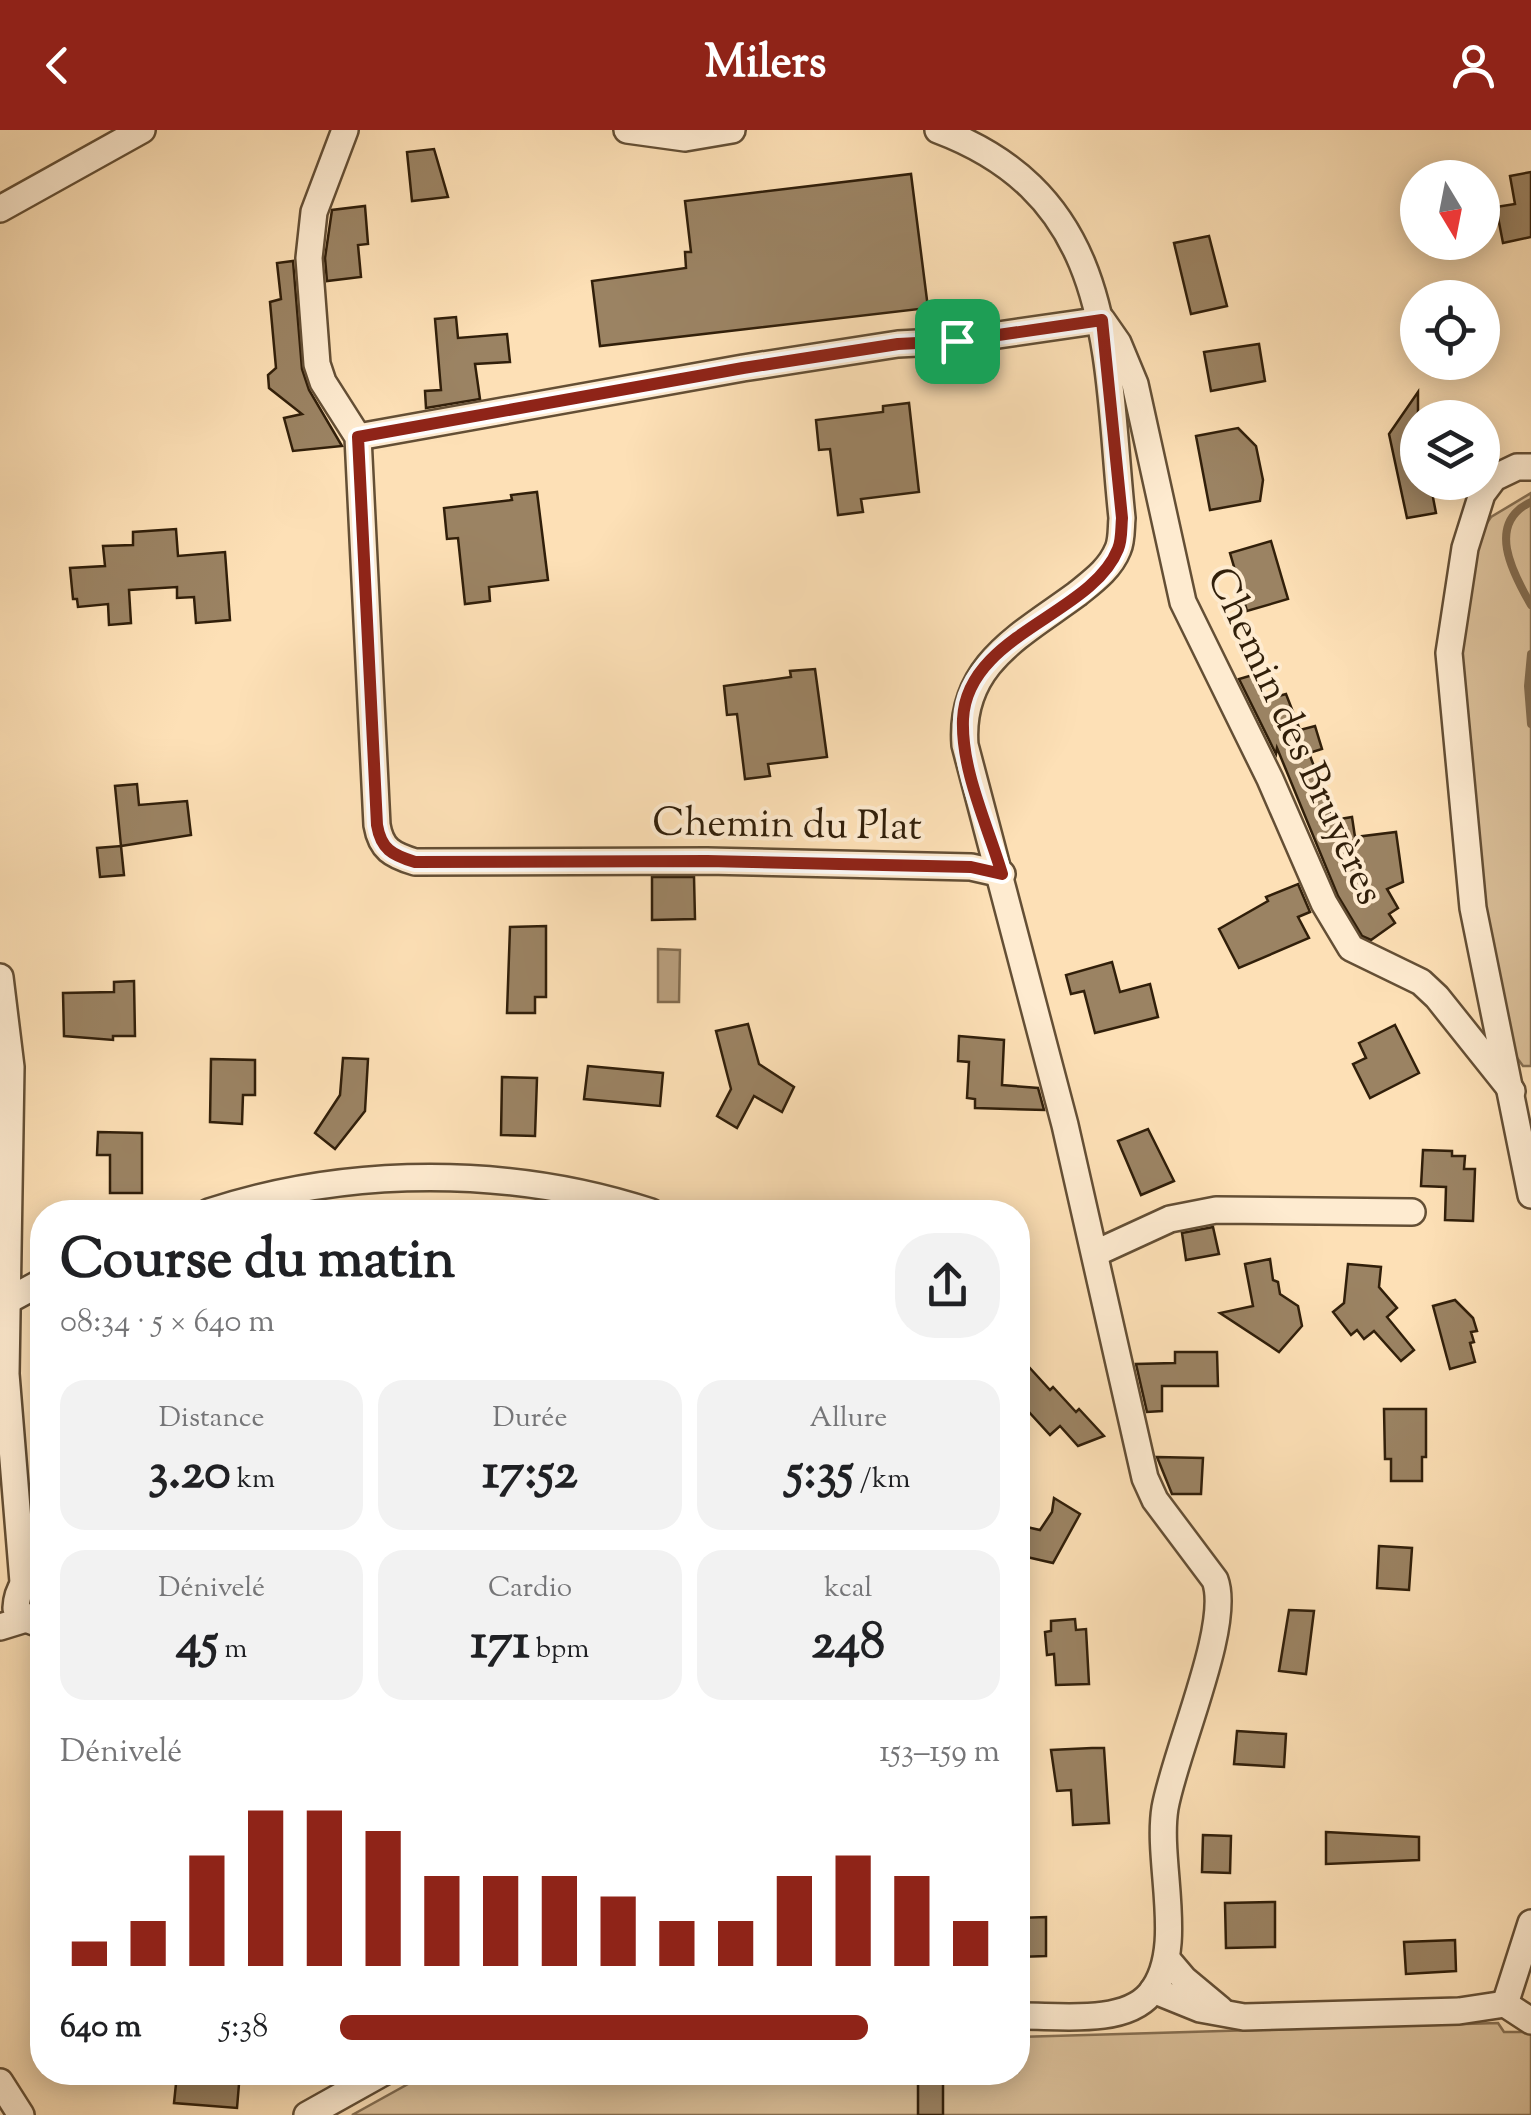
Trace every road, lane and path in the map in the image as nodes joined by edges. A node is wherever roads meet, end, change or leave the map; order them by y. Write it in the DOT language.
graph roads {
  1 [pos="142,130"];
  2 [pos="345,130"];
  3 [pos="627,130"];
  4 [pos="732,130"];
  5 [pos="938,130"];
  6 [pos="0,209"];
  7 [pos="1102,320"];
  8 [pos="358,437"];
  9 [pos="1531,467"];
  10 [pos="1002,874"];
  11 [pos="0,977"];
  12 [pos="1512,1092"];
  13 [pos="1531,1195"];
  14 [pos="248,1200"];
  15 [pos="613,1200"];
  16 [pos="1412,1212"];
  17 [pos="1096,1253"];
  18 [pos="30,1288"];
  19 [pos="8,1300"];
  20 [pos="18,1489"];
  21 [pos="30,1512"];
  22 [pos="20,1589"];
  23 [pos="30,1619"];
  24 [pos="30,1623"];
  25 [pos="0,1628"];
  26 [pos="1531,1923"];
  27 [pos="1168,1959"];
  28 [pos="1153,1990"];
  29 [pos="1505,2004"];
  30 [pos="1223,2013"];
  31 [pos="1030,2016"];
  32 [pos="1531,2020"];
  33 [pos="0,2082"];
  34 [pos="361,2085"];
  35 [pos="21,2115"];
  36 [pos="307,2115"];
  1 -- 6 [label="street"];
  2 -- 8 [label="street, Chemin du Plat"];
  3 -- 4 [label="street"];
  5 -- 7 [label="street"];
  7 -- 8 [label="street"];
  7 -- 10 [label="street"];
  7 -- 12 [label="street, Chemin des Bruyères"];
  8 -- 10 [label="street, Chemin du Plat"];
  9 -- 12 [label="street"];
  10 -- 17 [label="street"];
  11 -- 19 [label="street"];
  12 -- 13 [label="street"];
  14 -- 15 [label="street"];
  16 -- 17 [label="street"];
  17 -- 27 [label="street"];
  18 -- 19 [label="street"];
  19 -- 20 [label="street"];
  20 -- 21 [label="street"];
  20 -- 22 [label="street"];
  22 -- 23 [label="street"];
  24 -- 25 [label="street"];
  26 -- 29 [label="street"];
  27 -- 28 [label="street"];
  27 -- 30 [label="street"];
  28 -- 30 [label="street"];
  28 -- 31 [label="street"];
  29 -- 30 [label="street"];
  29 -- 32 [label="street"];
  33 -- 35 [label="street"];
  34 -- 36 [label="street"];
}
